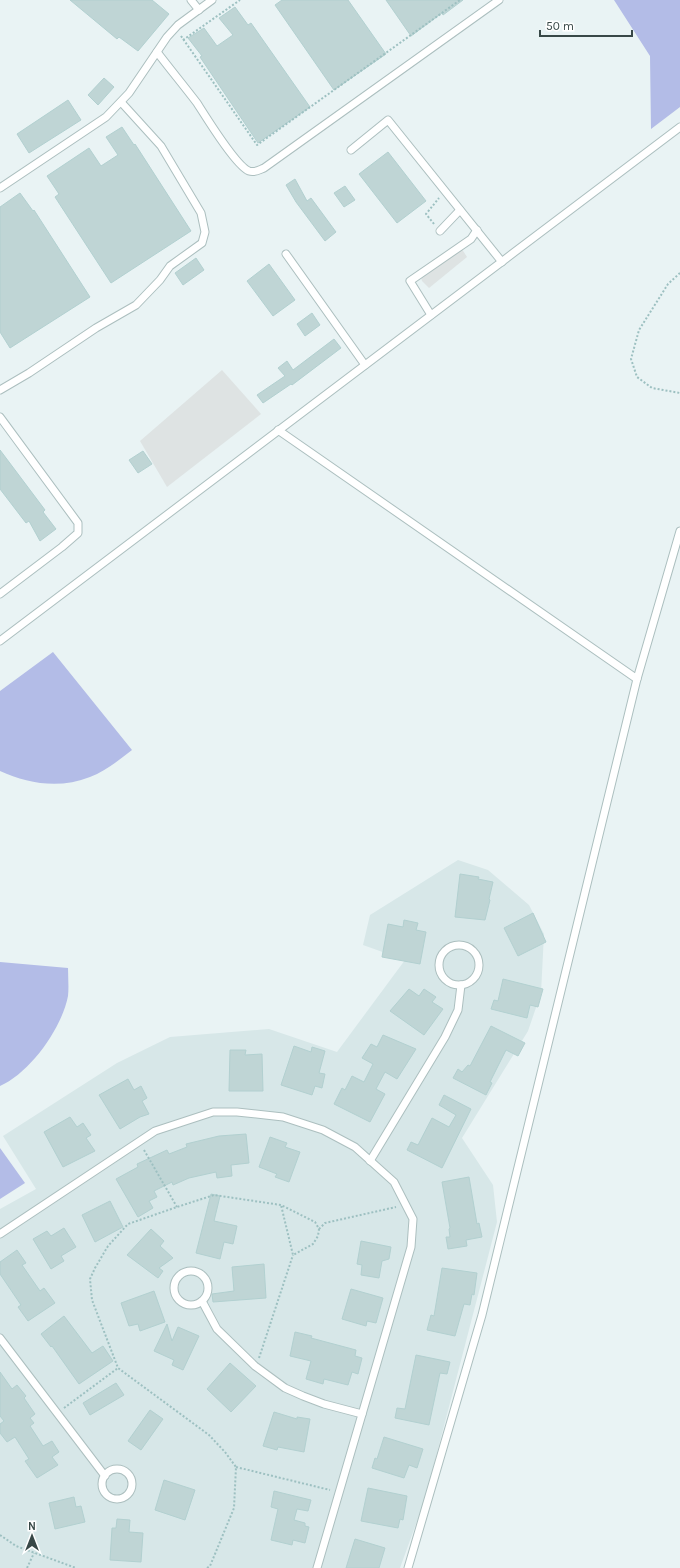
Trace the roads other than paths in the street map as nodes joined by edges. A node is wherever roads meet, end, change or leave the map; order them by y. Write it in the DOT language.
graph roads {
  1 [pos="191,0"];
  2 [pos="212,0"];
  3 [pos="498,0"];
  4 [pos="198,10"];
  5 [pos="157,52"];
  6 [pos="121,102"];
  7 [pos="680,126"];
  8 [pos="351,150"];
  9 [pos="0,188"];
  10 [pos="460,210"];
  11 [pos="477,230"];
  12 [pos="440,231"];
  13 [pos="286,254"];
  14 [pos="502,262"];
  15 [pos="431,315"];
  16 [pos="365,365"];
  17 [pos="0,390"];
  18 [pos="0,417"];
  19 [pos="278,430"];
  20 [pos="680,531"];
  21 [pos="0,594"];
  22 [pos="0,640"];
  23 [pos="637,679"];
  24 [pos="461,985"];
  25 [pos="370,1161"];
  26 [pos="0,1234"];
  27 [pos="202,1301"];
  28 [pos="0,1338"];
  29 [pos="362,1414"];
  30 [pos="105,1476"];
  31 [pos="318,1568"];
  32 [pos="408,1568"];
  1 -- 4 [label="lane"];
  2 -- 4 [label="lane"];
  3 -- 5 [label="lane"];
  4 -- 5 [label="lane"];
  5 -- 6 [label="lane"];
  6 -- 9 [label="lane"];
  6 -- 17 [label="lane"];
  7 -- 14 [label="lane"];
  8 -- 10 [label="lane"];
  10 -- 11 [label="lane"];
  10 -- 12 [label="lane"];
  11 -- 14 [label="lane"];
  11 -- 15 [label="lane"];
  13 -- 16 [label="lane"];
  14 -- 15 [label="lane"];
  15 -- 16 [label="lane"];
  16 -- 19 [label="lane"];
  18 -- 21 [label="lane"];
  19 -- 22 [label="lane"];
  19 -- 23 [label="lane"];
  20 -- 23 [label="lane"];
  23 -- 32 [label="lane"];
  24 -- 24 [label="lane"];
  24 -- 25 [label="lane"];
  25 -- 26 [label="lane"];
  25 -- 29 [label="lane"];
  27 -- 27 [label="lane"];
  27 -- 29 [label="lane"];
  28 -- 30 [label="lane"];
  29 -- 31 [label="lane"];
  30 -- 30 [label="lane"];
}
